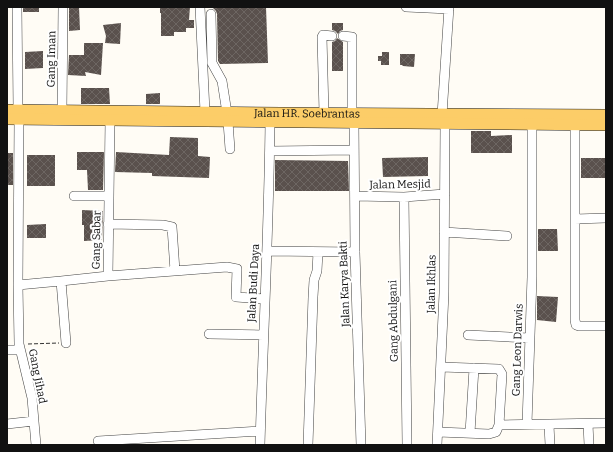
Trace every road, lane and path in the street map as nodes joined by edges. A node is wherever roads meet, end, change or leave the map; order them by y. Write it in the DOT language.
graph roads {
  1 [pos="17,7"];
  2 [pos="63,7"];
  3 [pos="200,7"];
  4 [pos="406,7"];
  5 [pos="449,8"];
  6 [pos="211,14"];
  7 [pos="332,36"];
  8 [pos="343,36"];
  9 [pos="204,112"];
  10 [pos="15,113"];
  11 [pos="324,113"];
  12 [pos="68,114"];
  13 [pos="606,115"];
  14 [pos="228,117"];
  15 [pos="353,118"];
  16 [pos="7,119"];
  17 [pos="444,119"];
  18 [pos="110,120"];
  19 [pos="515,120"];
  20 [pos="270,121"];
  21 [pos="532,125"];
  22 [pos="575,125"];
  23 [pos="606,126"];
  24 [pos="230,150"];
  25 [pos="354,150"];
  26 [pos="270,151"];
  27 [pos="445,194"];
  28 [pos="74,196"];
  29 [pos="109,196"];
  30 [pos="355,196"];
  31 [pos="404,197"];
  32 [pos="606,218"];
  33 [pos="575,219"];
  34 [pos="108,224"];
  35 [pos="444,232"];
  36 [pos="507,236"];
  37 [pos="267,251"];
  38 [pos="318,252"];
  39 [pos="355,252"];
  40 [pos="175,271"];
  41 [pos="108,276"];
  42 [pos="61,281"];
  43 [pos="18,285"];
  44 [pos="265,299"];
  45 [pos="606,326"];
  46 [pos="209,334"];
  47 [pos="468,335"];
  48 [pos="263,336"];
  49 [pos="529,338"];
  50 [pos="66,343"];
  51 [pos="20,347"];
  52 [pos="7,350"];
  53 [pos="441,367"];
  54 [pos="474,368"];
  55 [pos="34,421"];
  56 [pos="606,423"];
  57 [pos="7,424"];
  58 [pos="527,424"];
  59 [pos="588,424"];
  60 [pos="499,425"];
  61 [pos="549,425"];
  62 [pos="260,431"];
  63 [pos="438,432"];
  64 [pos="470,433"];
  65 [pos="98,441"];
  66 [pos="36,445"];
  67 [pos="260,445"];
  68 [pos="308,445"];
  69 [pos="361,445"];
  70 [pos="407,445"];
  71 [pos="437,445"];
  72 [pos="550,445"];
  73 [pos="589,445"];
  1 -- 10 [label="street, Gang Jihad"];
  2 -- 12 [label="street, Gang Iman"];
  3 -- 9 [label="street"];
  4 -- 5 [label="street"];
  5 -- 17 [label="street, Jalan Ikhlas"];
  6 -- 14 [label="street"];
  7 -- 11 [label="street"];
  8 -- 15 [label="street, Jalan Karya Bakti"];
  9 -- 12 [label="main road, Jalan HR. Soebrantas"];
  9 -- 14 [label="main road, Jalan HR. Soebrantas"];
  10 -- 12 [label="main road, Jalan HR. Soebrantas"];
  10 -- 16 [label="main road, Jalan HR. Soebrantas"];
  10 -- 43 [label="street, Gang Jihad"];
  11 -- 14 [label="main road, Jalan HR. Soebrantas"];
  11 -- 15 [label="main road, Jalan HR. Soebrantas"];
  12 -- 18 [label="main road, Jalan HR. Soebrantas"];
  13 -- 19 [label="main road, Jalan HR. Soebrantas"];
  14 -- 18 [label="main road, Jalan HR. Soebrantas"];
  14 -- 20 [label="main road, Jalan HR. Soebrantas"];
  14 -- 24 [label="street"];
  15 -- 17 [label="main road, Jalan HR. Soebrantas"];
  15 -- 20 [label="main road, Jalan HR. Soebrantas"];
  15 -- 25 [label="street, Jalan Karya Bakti"];
  17 -- 19 [label="main road, Jalan HR. Soebrantas"];
  17 -- 27 [label="street, Jalan Ikhlas"];
  18 -- 29 [label="street, Gang Sabar"];
  19 -- 21 [label="main road, Jalan HR. Soebrantas"];
  20 -- 26 [label="street, Jalan Budi Daya"];
  21 -- 22 [label="main road, Jalan HR. Soebrantas"];
  21 -- 49 [label="street, Gang Leon Darwis"];
  22 -- 23 [label="main road, Jalan HR. Soebrantas"];
  22 -- 33 [label="street"];
  25 -- 26 [label="street"];
  25 -- 30 [label="street, Jalan Karya Bakti"];
  26 -- 37 [label="street, Jalan Budi Daya"];
  27 -- 31 [label="street, Jalan Mesjid"];
  27 -- 35 [label="street, Jalan Ikhlas"];
  28 -- 29 [label="street"];
  29 -- 34 [label="street, Gang Sabar"];
  30 -- 31 [label="street, Jalan Mesjid"];
  30 -- 39 [label="street, Jalan Karya Bakti"];
  31 -- 70 [label="street, Gang Abdulgani"];
  32 -- 33 [label="street"];
  33 -- 45 [label="street"];
  34 -- 40 [label="street"];
  34 -- 41 [label="street, Gang Sabar"];
  35 -- 36 [label="street"];
  35 -- 53 [label="street, Jalan Ikhlas"];
  37 -- 38 [label="street"];
  37 -- 44 [label="street, Jalan Budi Daya"];
  38 -- 39 [label="street"];
  38 -- 68 [label="street"];
  39 -- 69 [label="street, Jalan Karya Bakti"];
  40 -- 41 [label="street"];
  40 -- 44 [label="street"];
  41 -- 42 [label="street, Gang Sabar"];
  42 -- 43 [label="street, Gang Sabar"];
  42 -- 50 [label="street"];
  43 -- 51 [label="street, Gang Jihad"];
  44 -- 48 [label="street, Jalan Budi Daya"];
  46 -- 48 [label="street"];
  47 -- 49 [label="street"];
  48 -- 62 [label="street, Jalan Budi Daya"];
  49 -- 58 [label="street, Gang Leon Darwis"];
  50 -- 51 [label="path"];
  51 -- 52 [label="street"];
  51 -- 55 [label="street, Gang Jihad"];
  53 -- 54 [label="street"];
  53 -- 63 [label="street, Jalan Ikhlas"];
  54 -- 60 [label="street"];
  54 -- 64 [label="street"];
  55 -- 57 [label="street"];
  55 -- 66 [label="street, Gang Jihad"];
  56 -- 59 [label="street"];
  58 -- 60 [label="street"];
  58 -- 61 [label="street"];
  59 -- 61 [label="street"];
  59 -- 73 [label="street"];
  60 -- 64 [label="street"];
  61 -- 72 [label="street"];
  62 -- 65 [label="street"];
  62 -- 67 [label="street, Jalan Budi Daya"];
  63 -- 64 [label="street"];
  63 -- 71 [label="street, Jalan Ikhlas"];
}
